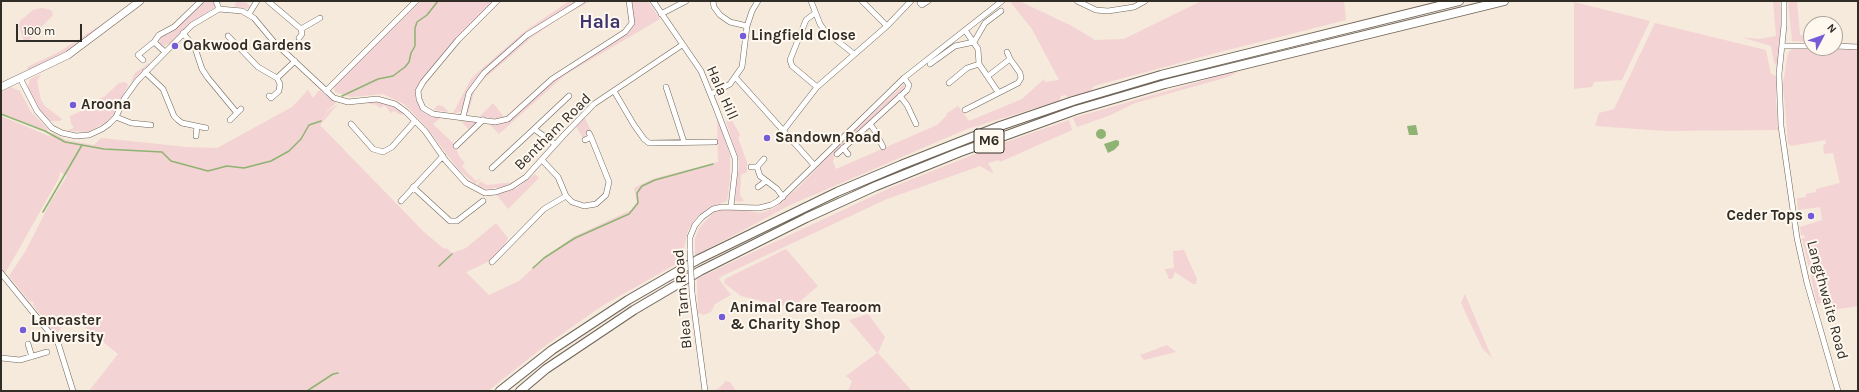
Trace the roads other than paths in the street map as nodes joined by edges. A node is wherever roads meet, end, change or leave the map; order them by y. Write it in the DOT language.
graph roads {
  1 [pos="140,1"];
  2 [pos="201,1"];
  3 [pos="216,1"];
  4 [pos="257,1"];
  5 [pos="268,1"];
  6 [pos="416,1"];
  7 [pos="497,1"];
  8 [pos="582,1"];
  9 [pos="629,1"];
  10 [pos="653,1"];
  11 [pos="686,1"];
  12 [pos="713,1"];
  13 [pos="758,1"];
  14 [pos="811,1"];
  15 [pos="862,1"];
  16 [pos="911,1"];
  17 [pos="928,1"];
  18 [pos="1001,1"];
  19 [pos="1077,1"];
  20 [pos="1145,1"];
  21 [pos="1459,1"];
  22 [pos="1504,1"];
  23 [pos="1784,1"];
  24 [pos="920,2"];
  25 [pos="219,9"];
  26 [pos="1001,11"];
  27 [pos="815,13"];
  28 [pos="249,14"];
  29 [pos="661,14"];
  30 [pos="320,18"];
  31 [pos="747,26"];
  32 [pos="887,26"];
  33 [pos="301,29"];
  34 [pos="965,30"];
  35 [pos="183,34"];
  36 [pos="228,36"];
  37 [pos="299,38"];
  38 [pos="154,42"];
  39 [pos="974,42"];
  40 [pos="682,45"];
  41 [pos="1783,46"];
  42 [pos="1803,46"];
  43 [pos="1843,46"];
  44 [pos="1858,46"];
  45 [pos="165,52"];
  46 [pos="1007,52"];
  47 [pos="854,54"];
  48 [pos="1010,59"];
  49 [pos="142,60"];
  50 [pos="295,61"];
  51 [pos="930,64"];
  52 [pos="979,64"];
  53 [pos="145,72"];
  54 [pos="988,76"];
  55 [pos="20,78"];
  56 [pos="277,78"];
  57 [pos="736,78"];
  58 [pos="904,78"];
  59 [pos="949,82"];
  60 [pos="1,87"];
  61 [pos="817,87"];
  62 [pos="665,90"];
  63 [pos="326,91"];
  64 [pos="614,91"];
  65 [pos="998,92"];
  66 [pos="711,94"];
  67 [pos="269,96"];
  68 [pos="900,96"];
  69 [pos="569,97"];
  70 [pos="965,110"];
  71 [pos="920,115"];
  72 [pos="116,117"];
  73 [pos="463,117"];
  74 [pos="148,118"];
  75 [pos="914,118"];
  76 [pos="230,120"];
  77 [pos="483,120"];
  78 [pos="415,121"];
  79 [pos="351,124"];
  80 [pos="870,124"];
  81 [pos="916,124"];
  82 [pos="197,126"];
  83 [pos="206,128"];
  84 [pos="534,129"];
  85 [pos="783,131"];
  86 [pos="196,136"];
  87 [pos="585,140"];
  88 [pos="684,142"];
  89 [pos="715,142"];
  90 [pos="555,144"];
  91 [pos="456,146"];
  92 [pos="883,147"];
  93 [pos="843,148"];
  94 [pos="837,154"];
  95 [pos="848,154"];
  96 [pos="443,156"];
  97 [pos="764,159"];
  98 [pos="542,160"];
  99 [pos="496,164"];
  100 [pos="814,165"];
  101 [pos="751,167"];
  102 [pos="757,167"];
  103 [pos="492,168"];
  104 [pos="501,169"];
  105 [pos="766,181"];
  106 [pos="413,187"];
  107 [pos="758,187"];
  108 [pos="566,196"];
  109 [pos="783,197"];
  110 [pos="401,201"];
  111 [pos="483,201"];
  112 [pos="731,206"];
  113 [pos="492,262"];
  114 [pos="1,273"];
  115 [pos="28,344"];
  116 [pos="47,352"];
  117 [pos="32,357"];
  118 [pos="1,358"];
  119 [pos="73,391"];
  120 [pos="500,391"];
  121 [pos="520,391"];
  122 [pos="705,391"];
  123 [pos="1838,391"];
  1 -- 55 [label="main road"];
  2 -- 38 [label="street"];
  3 -- 25 [label="street"];
  4 -- 28 [label="street"];
  5 -- 33 [label="street"];
  6 -- 63 [label="street"];
  7 -- 73 [label="street"];
  8 -- 73 [label="street"];
  9 -- 77 [label="street"];
  10 -- 29 [label="street, Hala Hill"];
  11 -- 29 [label="street"];
  12 -- 31 [label="street"];
  13 -- 31 [label="street"];
  14 -- 27 [label="street"];
  15 -- 32 [label="street"];
  16 -- 32 [label="street"];
  17 -- 24 [label="street"];
  18 -- 34 [label="street, Blea Tarn Road"];
  19 -- 20 [label="street"];
  21 -- 120 [label="highway, M6"];
  22 -- 121 [label="highway, M6"];
  23 -- 41 [label="street, Langthwaite Road"];
  25 -- 28 [label="street"];
  25 -- 35 [label="street"];
  26 -- 39 [label="street"];
  27 -- 47 [label="street"];
  27 -- 61 [label="street"];
  28 -- 50 [label="street, Bentham Road"];
  29 -- 40 [label="street, Hala Hill"];
  30 -- 33 [label="street"];
  31 -- 57 [label="street"];
  32 -- 47 [label="street"];
  33 -- 37 [label="street"];
  34 -- 39 [label="street"];
  34 -- 58 [label="street, Blea Tarn Road"];
  35 -- 45 [label="street"];
  35 -- 76 [label="street"];
  36 -- 56 [label="street"];
  38 -- 45 [label="street"];
  38 -- 49 [label="street"];
  39 -- 51 [label="street"];
  39 -- 52 [label="street"];
  40 -- 64 [label="street, Bentham Road"];
  40 -- 66 [label="street, Hala Hill"];
  41 -- 42 [label="street"];
  41 -- 123 [label="street, Langthwaite Road"];
  43 -- 44 [label="street"];
  45 -- 53 [label="street"];
  46 -- 48 [label="street"];
  47 -- 61 [label="street"];
  48 -- 54 [label="street"];
  48 -- 65 [label="street"];
  50 -- 56 [label="street"];
  50 -- 63 [label="street, Bentham Road"];
  52 -- 54 [label="street"];
  52 -- 59 [label="street"];
  53 -- 72 [label="street"];
  53 -- 82 [label="street"];
  54 -- 65 [label="street"];
  55 -- 60 [label="main road"];
  55 -- 72 [label="street"];
  56 -- 67 [label="street"];
  57 -- 66 [label="street"];
  57 -- 85 [label="street"];
  58 -- 68 [label="street"];
  58 -- 100 [label="street, Blea Tarn Road"];
  61 -- 85 [label="street"];
  62 -- 88 [label="street"];
  63 -- 78 [label="street, Bentham Road"];
  64 -- 88 [label="street"];
  64 -- 90 [label="street, Bentham Road"];
  65 -- 70 [label="street"];
  66 -- 112 [label="street, Hala Hill"];
  68 -- 75 [label="street"];
  68 -- 80 [label="street"];
  69 -- 84 [label="street"];
  71 -- 75 [label="street"];
  72 -- 74 [label="street"];
  73 -- 77 [label="street"];
  75 -- 81 [label="street"];
  77 -- 91 [label="street"];
  78 -- 79 [label="street"];
  78 -- 96 [label="street, Bentham Road"];
  80 -- 92 [label="street"];
  80 -- 93 [label="street"];
  82 -- 83 [label="street"];
  82 -- 86 [label="street"];
  84 -- 90 [label="street"];
  84 -- 99 [label="street"];
  85 -- 100 [label="street"];
  87 -- 108 [label="street"];
  88 -- 89 [label="street"];
  90 -- 98 [label="street, Bentham Road"];
  93 -- 94 [label="street"];
  93 -- 95 [label="street"];
  96 -- 98 [label="street, Bentham Road"];
  96 -- 106 [label="street"];
  97 -- 102 [label="street"];
  98 -- 108 [label="street"];
  99 -- 103 [label="street"];
  99 -- 104 [label="street"];
  100 -- 109 [label="street, Blea Tarn Road"];
  101 -- 102 [label="street"];
  102 -- 105 [label="street"];
  105 -- 107 [label="street"];
  105 -- 109 [label="street"];
  106 -- 110 [label="street"];
  106 -- 111 [label="street"];
  108 -- 113 [label="street"];
  109 -- 112 [label="street, Blea Tarn Road"];
  112 -- 122 [label="street, Blea Tarn Road, bridge"];
  114 -- 119 [label="street"];
  115 -- 117 [label="street"];
  116 -- 117 [label="street"];
  117 -- 118 [label="street"];
}
